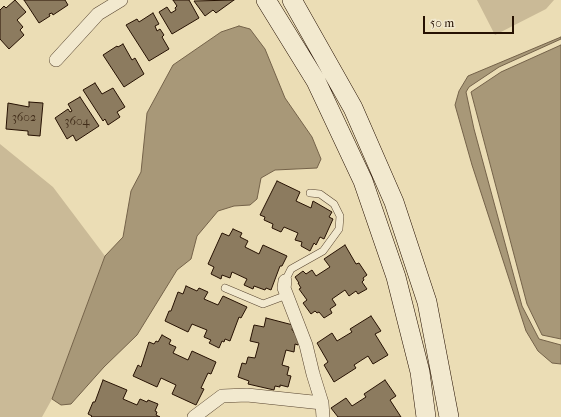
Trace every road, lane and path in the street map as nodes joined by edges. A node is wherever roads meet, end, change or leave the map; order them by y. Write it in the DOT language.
graph roads {
  1 [pos="121,0"];
  2 [pos="266,0"];
  3 [pos="292,0"];
  4 [pos="56,60"];
  5 [pos="310,193"];
  6 [pos="284,281"];
  7 [pos="225,288"];
  8 [pos="287,295"];
  9 [pos="322,403"];
  10 [pos="194,417"];
  11 [pos="323,417"];
  12 [pos="426,417"];
  13 [pos="450,417"];
  1 -- 4 [label="street"];
  2 -- 12 [label="street"];
  3 -- 13 [label="street"];
  5 -- 6 [label="lane"];
  6 -- 8 [label="street"];
  7 -- 8 [label="lane"];
  8 -- 9 [label="street"];
  9 -- 10 [label="street"];
  9 -- 11 [label="street"];
}
